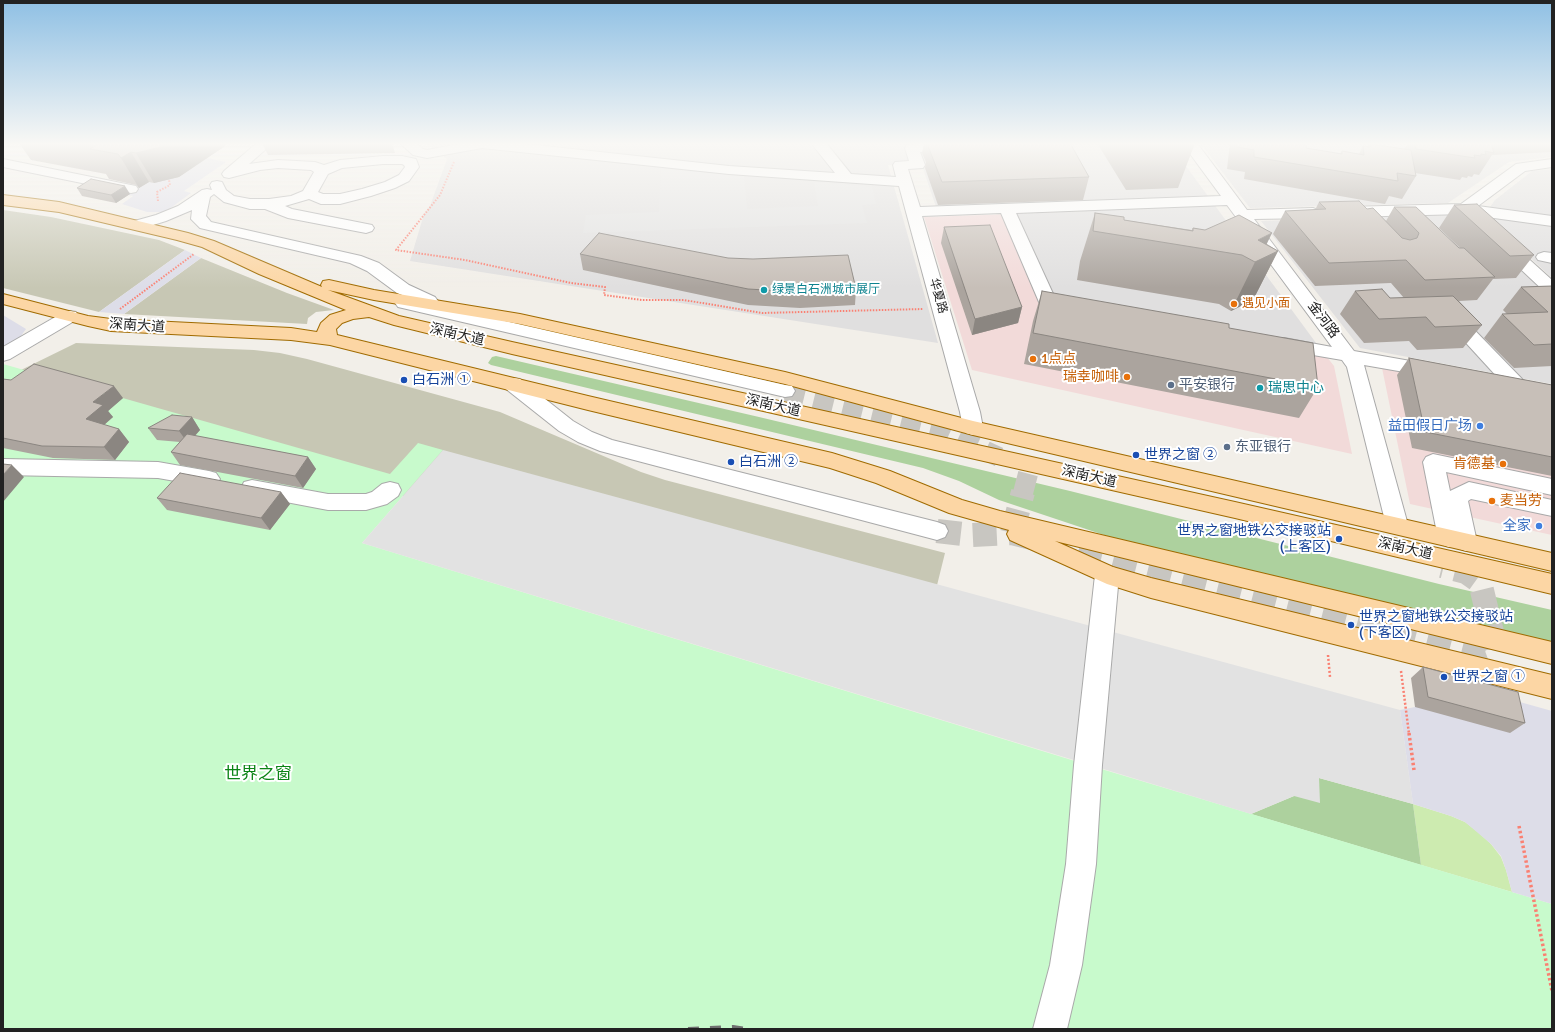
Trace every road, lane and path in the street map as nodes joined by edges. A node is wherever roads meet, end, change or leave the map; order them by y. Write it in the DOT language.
graph roads {
  1 [pos="159,191"];
  2 [pos="209,191"];
  3 [pos="220,191"];
  4 [pos="311,191"];
  5 [pos="374,191"];
  6 [pos="442,191"];
  7 [pos="908,191"];
  8 [pos="1224,191"];
  9 [pos="1489,191"];
  10 [pos="309,194"];
  11 [pos="202,197"];
  12 [pos="3,200"];
  13 [pos="1231,200"];
  14 [pos="158,201"];
  15 [pos="269,204"];
  16 [pos="1006,208"];
  17 [pos="1465,209"];
  18 [pos="914,212"];
  19 [pos="1352,212"];
  20 [pos="1243,215"];
  21 [pos="1552,221"];
  22 [pos="137,224"];
  23 [pos="366,228"];
  24 [pos="1368,229"];
  25 [pos="194,254"];
  26 [pos="1552,289"];
  27 [pos="3,299"];
  28 [pos="372,304"];
  29 [pos="452,308"];
  30 [pos="1079,308"];
  31 [pos="941,309"];
  32 [pos="1446,310"];
  33 [pos="115,313"];
  34 [pos="70,316"];
  35 [pos="330,339"];
  36 [pos="1265,341"];
  37 [pos="3,355"];
  38 [pos="1350,356"];
  39 [pos="1448,373"];
  40 [pos="1486,380"];
  41 [pos="513,384"];
  42 [pos="785,391"];
  43 [pos="973,428"];
  44 [pos="3,467"];
  45 [pos="1552,487"];
  46 [pos="390,490"];
  47 [pos="957,507"];
  48 [pos="1552,508"];
  49 [pos="1235,510"];
  50 [pos="1400,526"];
  51 [pos="937,531"];
  52 [pos="1457,540"];
  53 [pos="1552,562"];
  54 [pos="1107,574"];
  55 [pos="1552,578"];
  56 [pos="1552,584"];
  57 [pos="1486,636"];
  58 [pos="1552,653"];
  59 [pos="1328,655"];
  60 [pos="1552,662"];
  61 [pos="1401,671"];
  62 [pos="1330,676"];
  63 [pos="1552,687"];
  64 [pos="1414,770"];
  65 [pos="1519,826"];
  66 [pos="1552,990"];
  67 [pos="1050,1029"];
  1 -- 14 [label="path"];
  2 -- 11 [label="street"];
  3 -- 15 [label="street"];
  4 -- 10 [label="street"];
  5 -- 10 [label="street"];
  6 -- 31 [label="path"];
  7 -- 18 [label="street, 华夏路"];
  8 -- 13 [label="street, 金河路"];
  9 -- 17 [label="street"];
  10 -- 15 [label="street"];
  11 -- 22 [label="street"];
  11 -- 29 [label="street"];
  12 -- 22 [label="main road, 深南大道"];
  13 -- 16 [label="street"];
  13 -- 20 [label="street, 金河路"];
  15 -- 23 [label="street"];
  16 -- 18 [label="street"];
  16 -- 30 [label="street"];
  17 -- 19 [label="street"];
  17 -- 21 [label="street"];
  17 -- 26 [label="street"];
  18 -- 31 [label="street, 华夏路"];
  19 -- 20 [label="street"];
  19 -- 24 [label="street"];
  20 -- 38 [label="street, 金河路"];
  22 -- 28 [label="main road, 深南大道"];
  25 -- 33 [label="path"];
  27 -- 34 [label="main road, 深南大道"];
  28 -- 29 [label="main road"];
  28 -- 35 [label="main road"];
  28 -- 42 [label="street"];
  28 -- 49 [label="main road, 深南大道"];
  29 -- 43 [label="main road"];
  31 -- 43 [label="street, 华夏路"];
  32 -- 40 [label="street"];
  34 -- 35 [label="main road, 深南大道"];
  34 -- 37 [label="street"];
  35 -- 41 [label="main road, 深南大道"];
  36 -- 38 [label="street"];
  38 -- 39 [label="street"];
  38 -- 50 [label="street, 金河路"];
  41 -- 47 [label="main road, 深南大道"];
  41 -- 51 [label="street"];
  43 -- 49 [label="main road"];
  43 -- 50 [label="main road"];
  44 -- 46 [label="street"];
  45 -- 52 [label="street"];
  47 -- 54 [label="main road"];
  47 -- 57 [label="main road, 深南大道"];
  48 -- 52 [label="street"];
  49 -- 56 [label="main road, 深南大道"];
  50 -- 52 [label="main road"];
  50 -- 55 [label="main road"];
  52 -- 53 [label="main road"];
  54 -- 63 [label="main road"];
  54 -- 67 [label="street"];
  57 -- 58 [label="main road, 深南大道"];
  57 -- 60 [label="main road"];
  59 -- 62 [label="path"];
  61 -- 64 [label="path"];
  65 -- 66 [label="path"];
}
